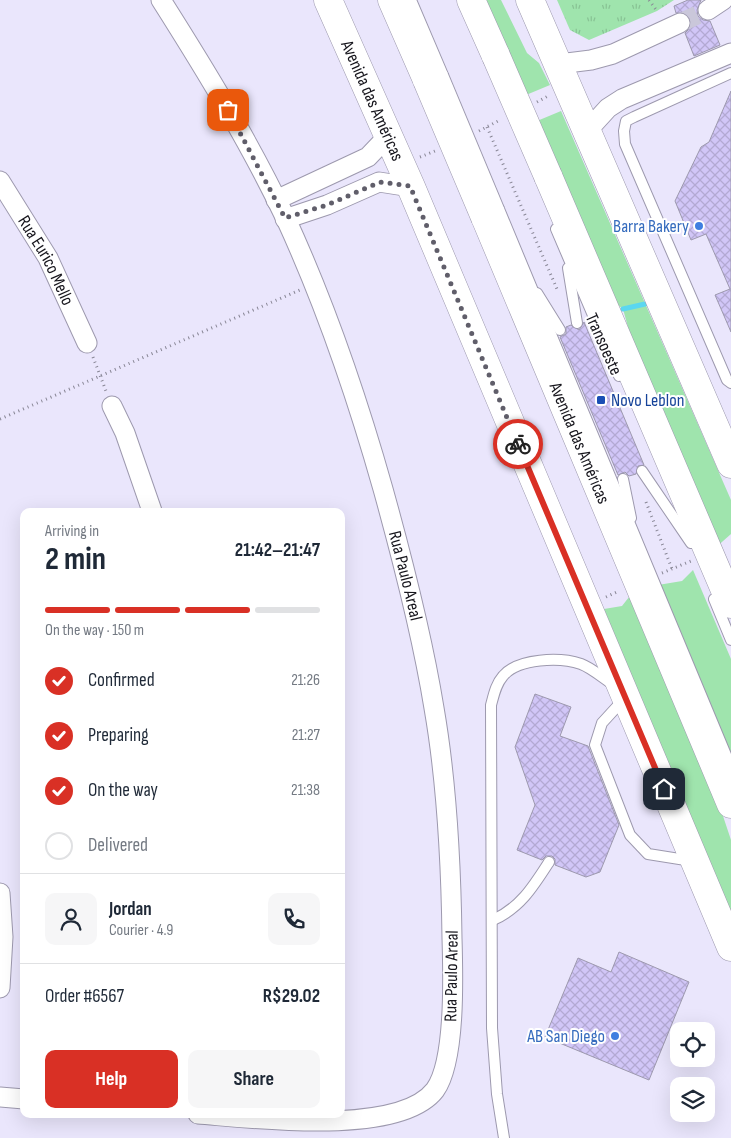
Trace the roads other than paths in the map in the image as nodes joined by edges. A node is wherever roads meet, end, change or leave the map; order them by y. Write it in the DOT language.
graph roads {
  1 [pos="161,0"];
  2 [pos="328,0"];
  3 [pos="392,0"];
  4 [pos="411,0"];
  5 [pos="460,0"];
  6 [pos="471,0"];
  7 [pos="530,0"];
  8 [pos="680,23"];
  9 [pos="474,33"];
  10 [pos="731,53"];
  11 [pos="559,64"];
  12 [pos="731,73"];
  13 [pos="435,78"];
  14 [pos="587,131"];
  15 [pos="388,136"];
  16 [pos="0,181"];
  17 [pos="410,186"];
  18 [pos="276,200"];
  19 [pos="492,213"];
  20 [pos="285,218"];
  21 [pos="552,218"];
  22 [pos="566,254"];
  23 [pos="530,285"];
  24 [pos="577,323"];
  25 [pos="560,330"];
  26 [pos="87,343"];
  27 [pos="731,383"];
  28 [pos="622,384"];
  29 [pos="112,406"];
  30 [pos="729,451"];
  31 [pos="642,471"];
  32 [pos="623,479"];
  33 [pos="670,491"];
  34 [pos="151,508"];
  35 [pos="633,532"];
  36 [pos="709,586"];
  37 [pos="731,604"];
  38 [pos="731,640"];
  39 [pos="622,694"];
  40 [pos="731,767"];
  41 [pos="731,804"];
  42 [pos="549,862"];
  43 [pos="695,862"];
  44 [pos="0,893"];
  45 [pos="493,920"];
  46 [pos="731,947"];
  47 [pos="0,988"];
  48 [pos="0,1098"];
  49 [pos="20,1099"];
  50 [pos="269,1118"];
  51 [pos="504,1138"];
  1 -- 18 [label="street, Rua Paulo Areal"];
  2 -- 15 [label="main road, Avenida das Américas"];
  3 -- 13 [label="main road, Avenida das Américas"];
  4 -- 13 [label="lane"];
  5 -- 9 [label="lane"];
  6 -- 37 [label="main road, bridge"];
  7 -- 11 [label="main road"];
  8 -- 11 [label="street"];
  10 -- 14 [label="street"];
  11 -- 14 [label="main road"];
  12 -- 27 [label="lane"];
  13 -- 19 [label="main road, Avenida das Américas, bridge"];
  14 -- 30 [label="main road"];
  15 -- 17 [label="main road, Avenida das Américas"];
  15 -- 18 [label="street"];
  16 -- 26 [label="street, Rua Eurico Mello"];
  17 -- 20 [label="street"];
  17 -- 39 [label="main road, Avenida das Américas"];
  18 -- 20 [label="street, Rua Paulo Areal"];
  19 -- 23 [label="lane, Transoeste"];
  19 -- 41 [label="main road, Avenida das Américas"];
  20 -- 50 [label="street, Rua Paulo Areal"];
  21 -- 22 [label="lane, Transoeste"];
  22 -- 24 [label="lane, Transoeste"];
  22 -- 28 [label="lane, Transoeste"];
  23 -- 25 [label="lane, Transoeste"];
  23 -- 35 [label="lane, Transoeste"];
  29 -- 34 [label="street"];
  31 -- 33 [label="lane"];
  32 -- 35 [label="lane, Transoeste"];
  35 -- 40 [label="lane, Transoeste"];
  36 -- 38 [label="lane"];
  39 -- 43 [label="main road, Avenida das Américas"];
  39 -- 43 [label="lane"];
  39 -- 45 [label="lane"];
  42 -- 45 [label="lane"];
  43 -- 46 [label="main road, Avenida das Américas"];
  44 -- 47 [label="street"];
  45 -- 51 [label="lane"];
  48 -- 49 [label="street"];
}
